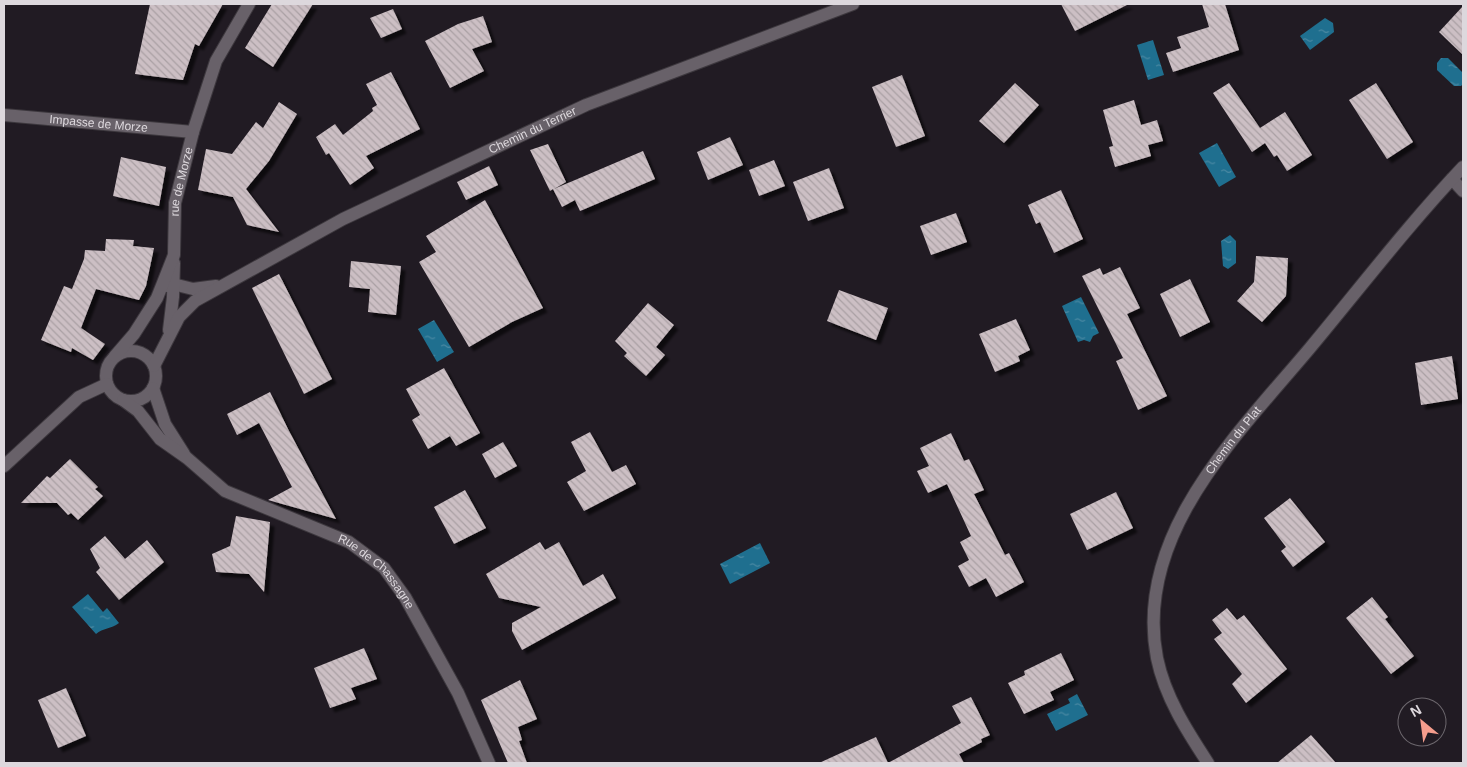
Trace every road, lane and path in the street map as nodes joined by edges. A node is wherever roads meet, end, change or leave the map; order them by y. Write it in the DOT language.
graph roads {
  1 [pos="249,4"];
  2 [pos="853,4"];
  3 [pos="4,115"];
  4 [pos="193,132"];
  5 [pos="1463,167"];
  6 [pos="1452,179"];
  7 [pos="1463,191"];
  8 [pos="174,256"];
  9 [pos="173,284"];
  10 [pos="223,284"];
  11 [pos="161,288"];
  12 [pos="169,335"];
  13 [pos="114,356"];
  14 [pos="154,366"];
  15 [pos="106,384"];
  16 [pos="153,388"];
  17 [pos="123,400"];
  18 [pos="187,458"];
  19 [pos="4,466"];
  20 [pos="489,763"];
  21 [pos="1208,763"];
  1 -- 4 [label="street, rue de Morze"];
  2 -- 10 [label="street, Chemin du Terrier"];
  3 -- 4 [label="street, Impasse de Morze"];
  4 -- 8 [label="street, rue de Morze"];
  5 -- 6 [label="street, Chemin du Plat"];
  6 -- 7 [label="street"];
  6 -- 21 [label="street, Chemin du Plat"];
  8 -- 9 [label="street"];
  8 -- 11 [label="street, rue de Morze"];
  9 -- 10 [label="street"];
  9 -- 11 [label="street"];
  9 -- 12 [label="street"];
  10 -- 12 [label="street, Chemin du Terrier"];
  11 -- 13 [label="street, rue de Morze"];
  12 -- 14 [label="street, Chemin du Terrier"];
  13 -- 14 [label="street"];
  13 -- 15 [label="street"];
  14 -- 16 [label="street"];
  15 -- 17 [label="street"];
  15 -- 19 [label="street"];
  16 -- 17 [label="street"];
  16 -- 18 [label="street"];
  17 -- 18 [label="street"];
  18 -- 20 [label="street, Rue de Chassagne"];
}
